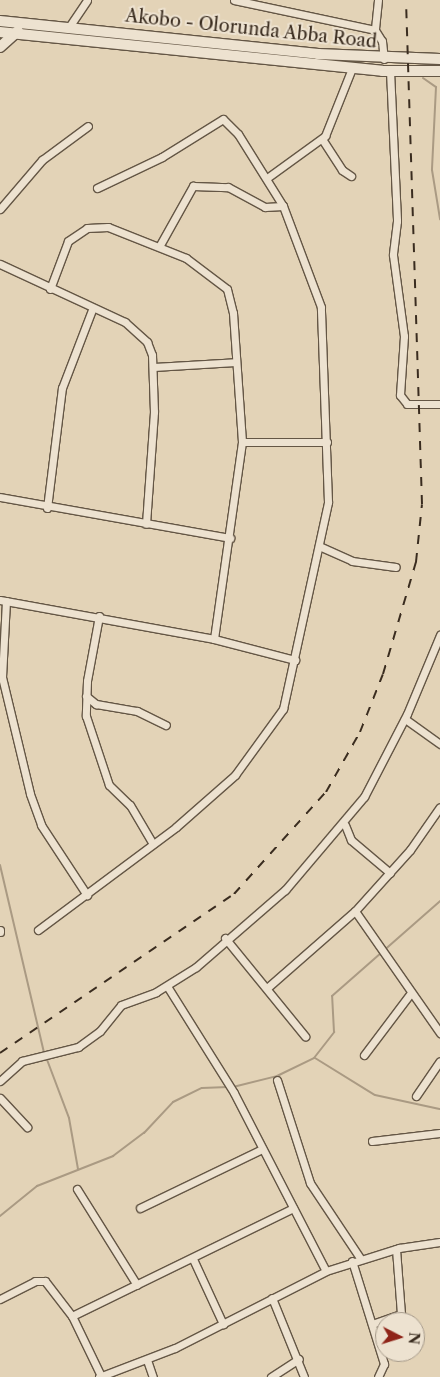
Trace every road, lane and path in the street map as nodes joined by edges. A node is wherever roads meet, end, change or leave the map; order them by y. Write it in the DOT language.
graph roads {
  1 [pos="88,0"];
  2 [pos="234,0"];
  3 [pos="378,0"];
  4 [pos="0,20"];
  5 [pos="24,23"];
  6 [pos="69,27"];
  7 [pos="375,30"];
  8 [pos="0,32"];
  9 [pos="16,33"];
  10 [pos="0,47"];
  11 [pos="384,59"];
  12 [pos="440,59"];
  13 [pos="402,66"];
  14 [pos="352,68"];
  15 [pos="390,71"];
  16 [pos="440,71"];
  17 [pos="88,126"];
  18 [pos="322,138"];
  19 [pos="352,176"];
  20 [pos="267,178"];
  21 [pos="97,188"];
  22 [pos="283,206"];
  23 [pos="0,209"];
  24 [pos="160,245"];
  25 [pos="0,264"];
  26 [pos="50,289"];
  27 [pos="92,310"];
  28 [pos="236,362"];
  29 [pos="154,367"];
  30 [pos="440,404"];
  31 [pos="242,442"];
  32 [pos="327,442"];
  33 [pos="0,497"];
  34 [pos="47,508"];
  35 [pos="146,524"];
  36 [pos="230,538"];
  37 [pos="319,546"];
  38 [pos="396,567"];
  39 [pos="3,601"];
  40 [pos="99,616"];
  41 [pos="440,635"];
  42 [pos="214,639"];
  43 [pos="295,660"];
  44 [pos="86,696"];
  45 [pos="405,719"];
  46 [pos="166,725"];
  47 [pos="440,744"];
  48 [pos="440,807"];
  49 [pos="345,825"];
  50 [pos="153,844"];
  51 [pos="390,873"];
  52 [pos="87,895"];
  53 [pos="355,912"];
  54 [pos="38,930"];
  55 [pos="225,938"];
  56 [pos="167,986"];
  57 [pos="267,988"];
  58 [pos="410,994"];
  59 [pos="440,1033"];
  60 [pos="305,1036"];
  61 [pos="364,1056"];
  62 [pos="440,1061"];
  63 [pos="277,1080"];
  64 [pos="0,1081"];
  65 [pos="416,1096"];
  66 [pos="0,1098"];
  67 [pos="28,1127"];
  68 [pos="440,1133"];
  69 [pos="372,1140"];
  70 [pos="260,1150"];
  71 [pos="77,1189"];
  72 [pos="140,1208"];
  73 [pos="293,1208"];
  74 [pos="440,1242"];
  75 [pos="396,1249"];
  76 [pos="360,1258"];
  77 [pos="193,1259"];
  78 [pos="352,1261"];
  79 [pos="326,1271"];
  80 [pos="137,1285"];
  81 [pos="272,1298"];
  82 [pos="0,1299"];
  83 [pos="72,1316"];
  84 [pos="223,1324"];
  85 [pos="372,1324"];
  86 [pos="298,1359"];
  87 [pos="147,1360"];
  88 [pos="100,1377"];
  89 [pos="153,1377"];
  90 [pos="271,1377"];
  91 [pos="304,1377"];
  92 [pos="378,1377"];
  1 -- 6 [label="street"];
  2 -- 7 [label="street"];
  3 -- 7 [label="street"];
  4 -- 5 [label="main road, Akobo - Olorunda Abba Road"];
  5 -- 6 [label="main road, Akobo - Olorunda Abba Road"];
  5 -- 9 [label="main road"];
  6 -- 11 [label="main road, Akobo - Olorunda Abba Road"];
  7 -- 11 [label="street"];
  8 -- 9 [label="main road, Akobo - Olorunda Abba Road"];
  9 -- 10 [label="main road"];
  9 -- 14 [label="main road, Akobo - Olorunda Abba Road"];
  11 -- 13 [label="main road, Akobo - Olorunda Abba Road"];
  12 -- 13 [label="main road, Akobo - Olorunda Abba Road"];
  13 -- 15 [label="main road, Akobo - Olorunda Abba Road"];
  13 -- 16 [label="main road, Akobo - Olorunda Abba Road"];
  14 -- 15 [label="main road, Akobo - Olorunda Abba Road"];
  14 -- 18 [label="street"];
  15 -- 30 [label="street"];
  17 -- 23 [label="street"];
  18 -- 19 [label="street"];
  18 -- 20 [label="street"];
  20 -- 21 [label="street"];
  20 -- 22 [label="street"];
  22 -- 24 [label="street"];
  22 -- 32 [label="street"];
  24 -- 26 [label="street"];
  24 -- 28 [label="street"];
  25 -- 26 [label="street"];
  26 -- 27 [label="street"];
  27 -- 29 [label="street"];
  27 -- 34 [label="street"];
  28 -- 29 [label="street"];
  28 -- 31 [label="street"];
  29 -- 35 [label="street"];
  31 -- 32 [label="street"];
  31 -- 36 [label="street"];
  32 -- 37 [label="street"];
  33 -- 34 [label="street"];
  34 -- 35 [label="street"];
  35 -- 36 [label="street"];
  36 -- 42 [label="street"];
  37 -- 38 [label="street"];
  37 -- 43 [label="street"];
  39 -- 40 [label="street"];
  39 -- 52 [label="street"];
  40 -- 42 [label="street"];
  40 -- 44 [label="street"];
  41 -- 45 [label="street"];
  42 -- 43 [label="street"];
  43 -- 50 [label="street"];
  44 -- 46 [label="street"];
  44 -- 50 [label="street"];
  45 -- 47 [label="street"];
  45 -- 49 [label="street"];
  48 -- 51 [label="street"];
  49 -- 51 [label="street"];
  49 -- 55 [label="street"];
  50 -- 52 [label="street"];
  51 -- 53 [label="street"];
  52 -- 54 [label="street"];
  53 -- 57 [label="street"];
  53 -- 58 [label="street"];
  55 -- 56 [label="street"];
  55 -- 57 [label="street"];
  56 -- 64 [label="street"];
  56 -- 70 [label="street"];
  57 -- 60 [label="street"];
  58 -- 59 [label="street"];
  58 -- 61 [label="street"];
  62 -- 65 [label="street"];
  63 -- 76 [label="street"];
  66 -- 67 [label="street"];
  68 -- 69 [label="street"];
  70 -- 72 [label="street"];
  70 -- 73 [label="street"];
  71 -- 80 [label="street"];
  73 -- 77 [label="street"];
  73 -- 79 [label="street"];
  74 -- 75 [label="street"];
  75 -- 76 [label="street"];
  75 -- 85 [label="street"];
  76 -- 78 [label="street"];
  77 -- 80 [label="street"];
  77 -- 84 [label="street"];
  78 -- 79 [label="street"];
  78 -- 85 [label="street"];
  79 -- 81 [label="street"];
  80 -- 83 [label="street"];
  81 -- 84 [label="street"];
  81 -- 86 [label="street"];
  82 -- 83 [label="street"];
  83 -- 88 [label="street"];
  84 -- 87 [label="street"];
  85 -- 92 [label="street"];
  86 -- 90 [label="street"];
  86 -- 91 [label="street"];
  87 -- 88 [label="street"];
  87 -- 89 [label="street"];
}
